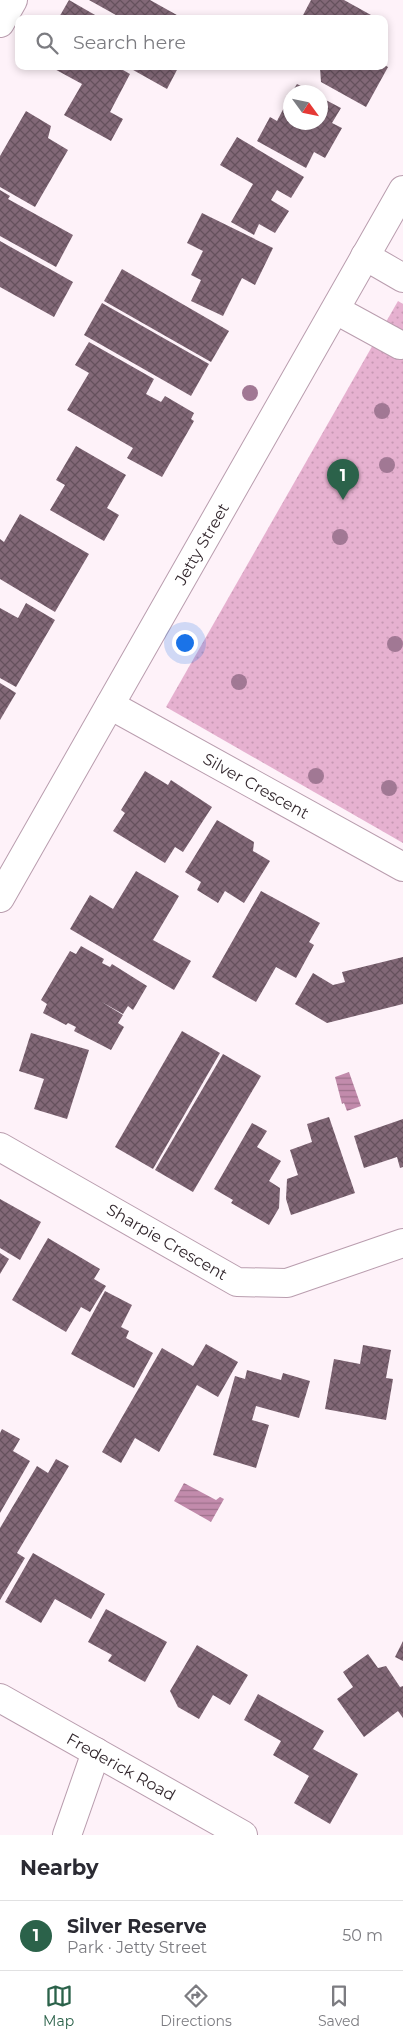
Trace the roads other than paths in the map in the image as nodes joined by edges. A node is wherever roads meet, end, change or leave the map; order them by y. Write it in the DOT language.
graph roads {
  1 [pos="13,0"];
  2 [pos="0,23"];
  3 [pos="403,190"];
  4 [pos="365,256"];
  5 [pos="403,278"];
  6 [pos="336,310"];
  7 [pos="400,345"];
  8 [pos="110,705"];
  9 [pos="403,868"];
  10 [pos="0,898"];
  11 [pos="0,1147"];
  12 [pos="403,1243"];
  13 [pos="0,1698"];
  14 [pos="96,1752"];
  15 [pos="68,1835"];
  16 [pos="243,1835"];
  1 -- 2 [label="street"];
  3 -- 4 [label="street, Jetty Street"];
  4 -- 5 [label="street"];
  4 -- 6 [label="street, Jetty Street"];
  6 -- 7 [label="street"];
  6 -- 8 [label="street, Jetty Street"];
  8 -- 9 [label="street, Silver Crescent"];
  8 -- 10 [label="street, Jetty Street"];
  11 -- 12 [label="street, Sharpie Crescent"];
  13 -- 14 [label="street, Frederick Road"];
  14 -- 15 [label="street"];
  14 -- 16 [label="street, Frederick Road"];
}
